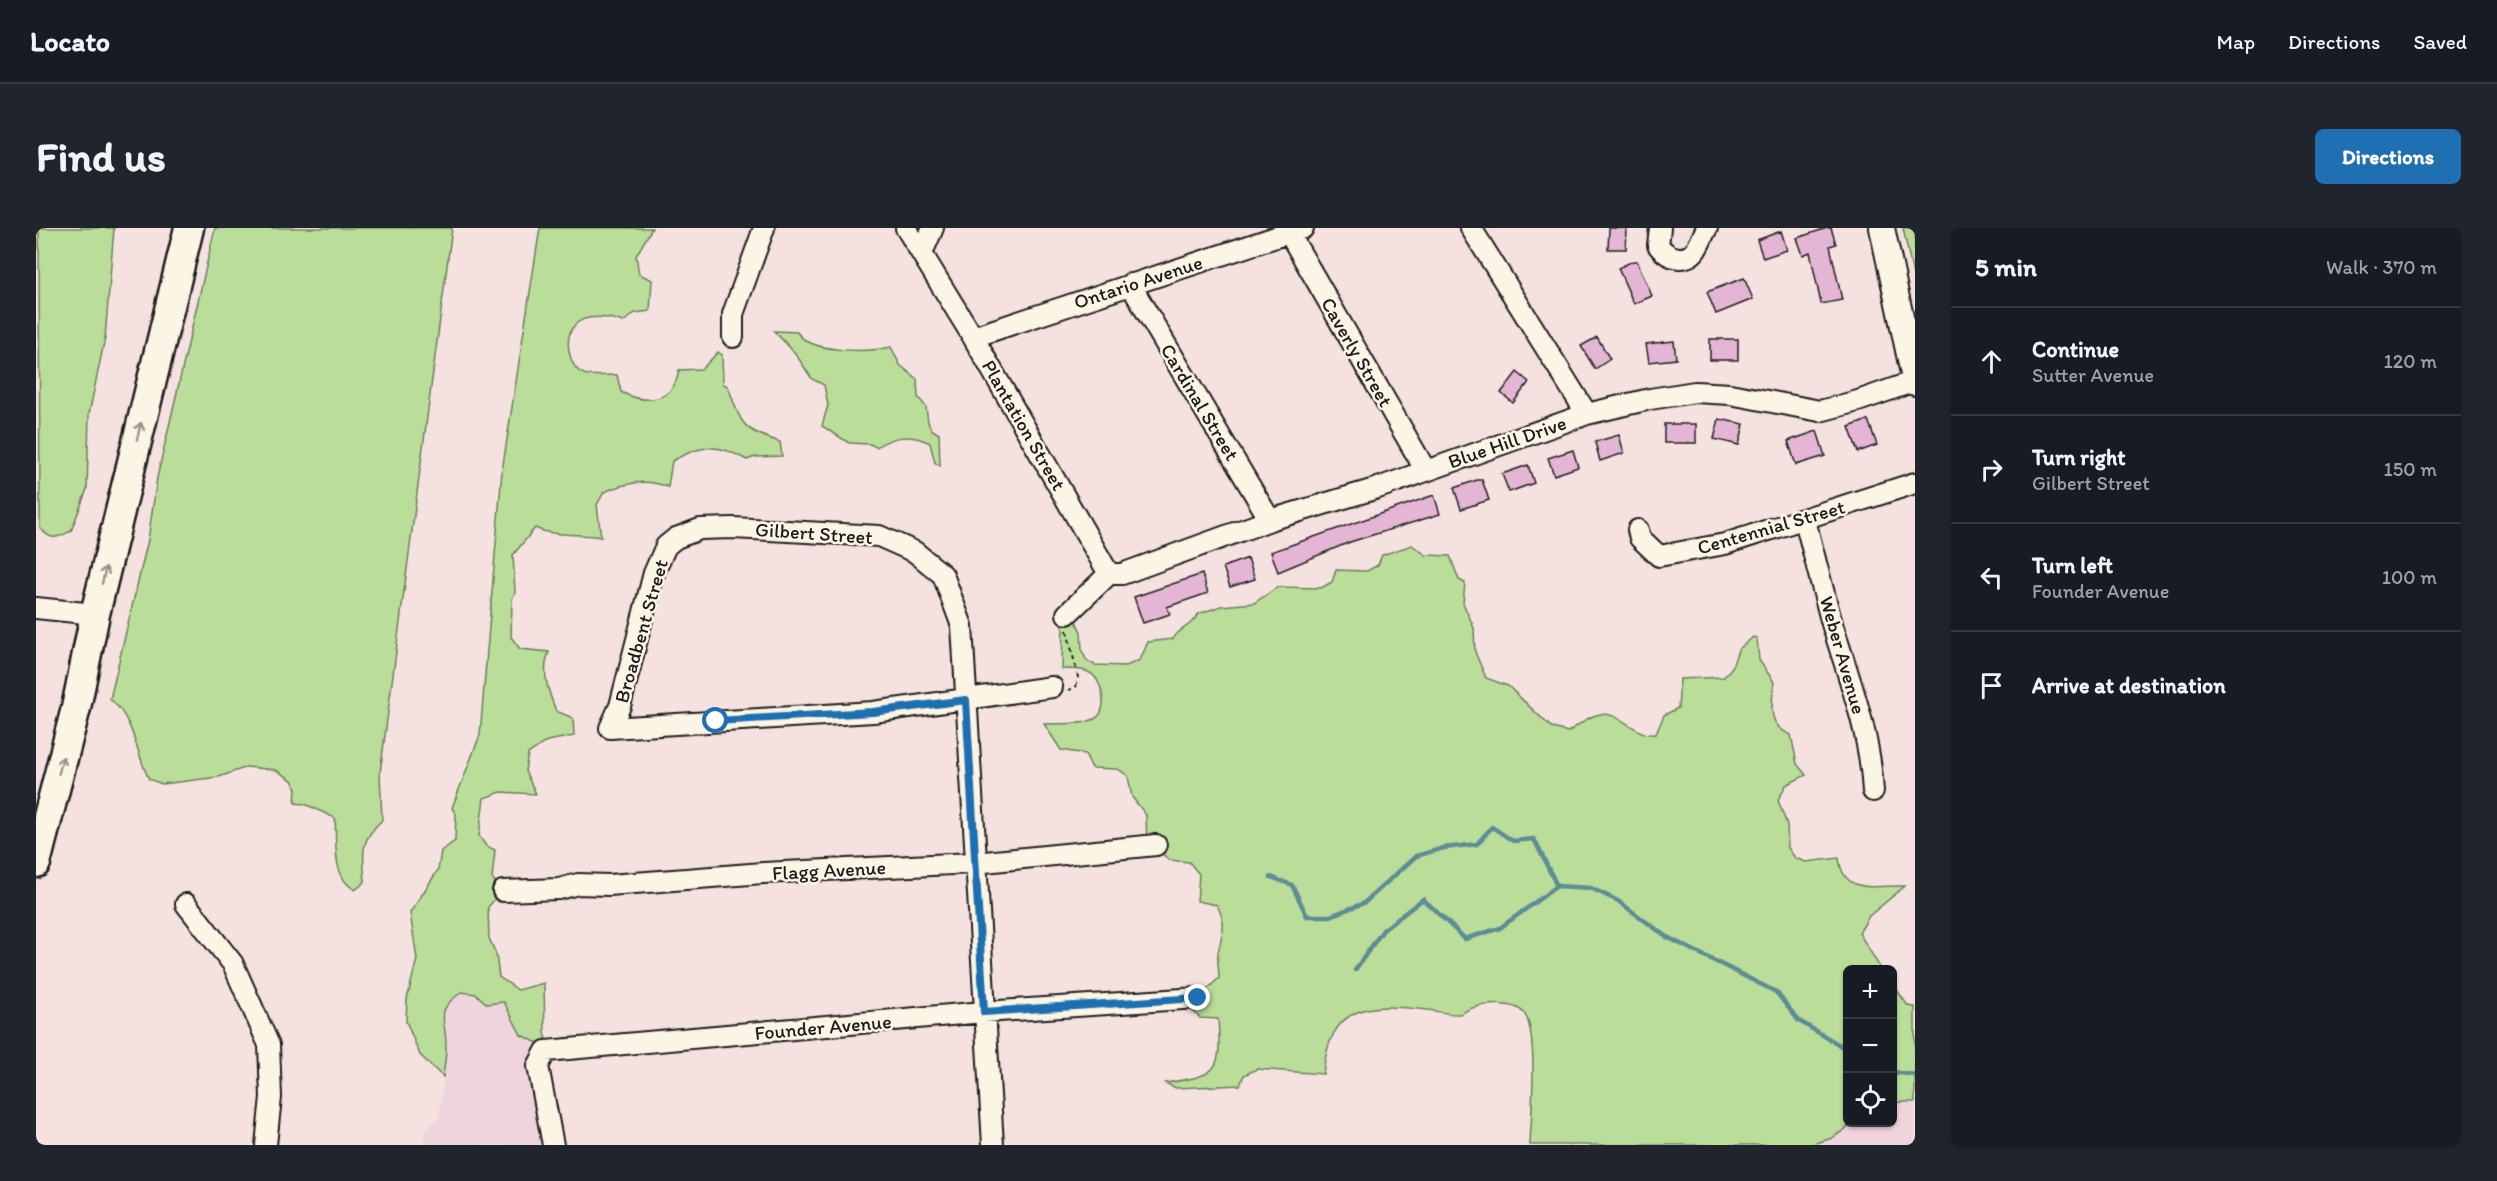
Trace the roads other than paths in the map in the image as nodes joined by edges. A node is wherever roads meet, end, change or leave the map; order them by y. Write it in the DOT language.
graph roads {
  1 [pos="189,228"];
  2 [pos="764,228"];
  3 [pos="906,228"];
  4 [pos="933,228"];
  5 [pos="1471,228"];
  6 [pos="1660,228"];
  7 [pos="1707,228"];
  8 [pos="1882,228"];
  9 [pos="1284,231"];
  10 [pos="922,253"];
  11 [pos="1130,284"];
  12 [pos="733,337"];
  13 [pos="973,337"];
  14 [pos="1915,382"];
  15 [pos="1587,414"];
  16 [pos="1426,471"];
  17 [pos="1915,483"];
  18 [pos="1270,519"];
  19 [pos="1805,520"];
  20 [pos="1638,530"];
  21 [pos="676,537"];
  22 [pos="1108,574"];
  23 [pos="36,608"];
  24 [pos="95,614"];
  25 [pos="1067,614"];
  26 [pos="1052,687"];
  27 [pos="966,700"];
  28 [pos="1873,791"];
  29 [pos="1156,845"];
  30 [pos="36,863"];
  31 [pos="974,863"];
  32 [pos="503,891"];
  33 [pos="186,904"];
  34 [pos="1198,998"];
  35 [pos="984,1012"];
  36 [pos="266,1145"];
  37 [pos="553,1145"];
  38 [pos="993,1145"];
  24 -- 1 [label="highway, one-way"];
  2 -- 12 [label="street"];
  3 -- 10 [label="street, Plantation Street"];
  4 -- 10 [label="street"];
  5 -- 15 [label="street"];
  6 -- 7 [label="street"];
  8 -- 14 [label="main road"];
  9 -- 11 [label="street, Ontario Avenue"];
  9 -- 16 [label="street, Caverly Street"];
  10 -- 13 [label="street, Plantation Street"];
  11 -- 13 [label="street, Ontario Avenue"];
  11 -- 18 [label="street, Cardinal Street"];
  13 -- 22 [label="street, Plantation Street"];
  14 -- 15 [label="street, Blue Hill Drive"];
  15 -- 16 [label="street, Blue Hill Drive"];
  16 -- 18 [label="street, Blue Hill Drive"];
  17 -- 19 [label="street, Centennial Street"];
  18 -- 22 [label="street, Blue Hill Drive"];
  19 -- 20 [label="street, Centennial Street"];
  19 -- 28 [label="street, Weber Avenue"];
  21 -- 27 [label="street, Gilbert Street"];
  21 -- 27 [label="street, Broadbent Street"];
  22 -- 25 [label="street"];
  23 -- 24 [label="street"];
  30 -- 24 [label="highway, one-way"];
  26 -- 27 [label="street"];
  27 -- 31 [label="street, Gilbert Street"];
  29 -- 31 [label="street, Flagg Avenue"];
  31 -- 32 [label="street, Flagg Avenue"];
  31 -- 35 [label="street, Gilbert Street"];
  33 -- 36 [label="street"];
  34 -- 35 [label="street, Founder Avenue"];
  35 -- 37 [label="street, Founder Avenue"];
  35 -- 38 [label="street, Gilbert Street"];
}
